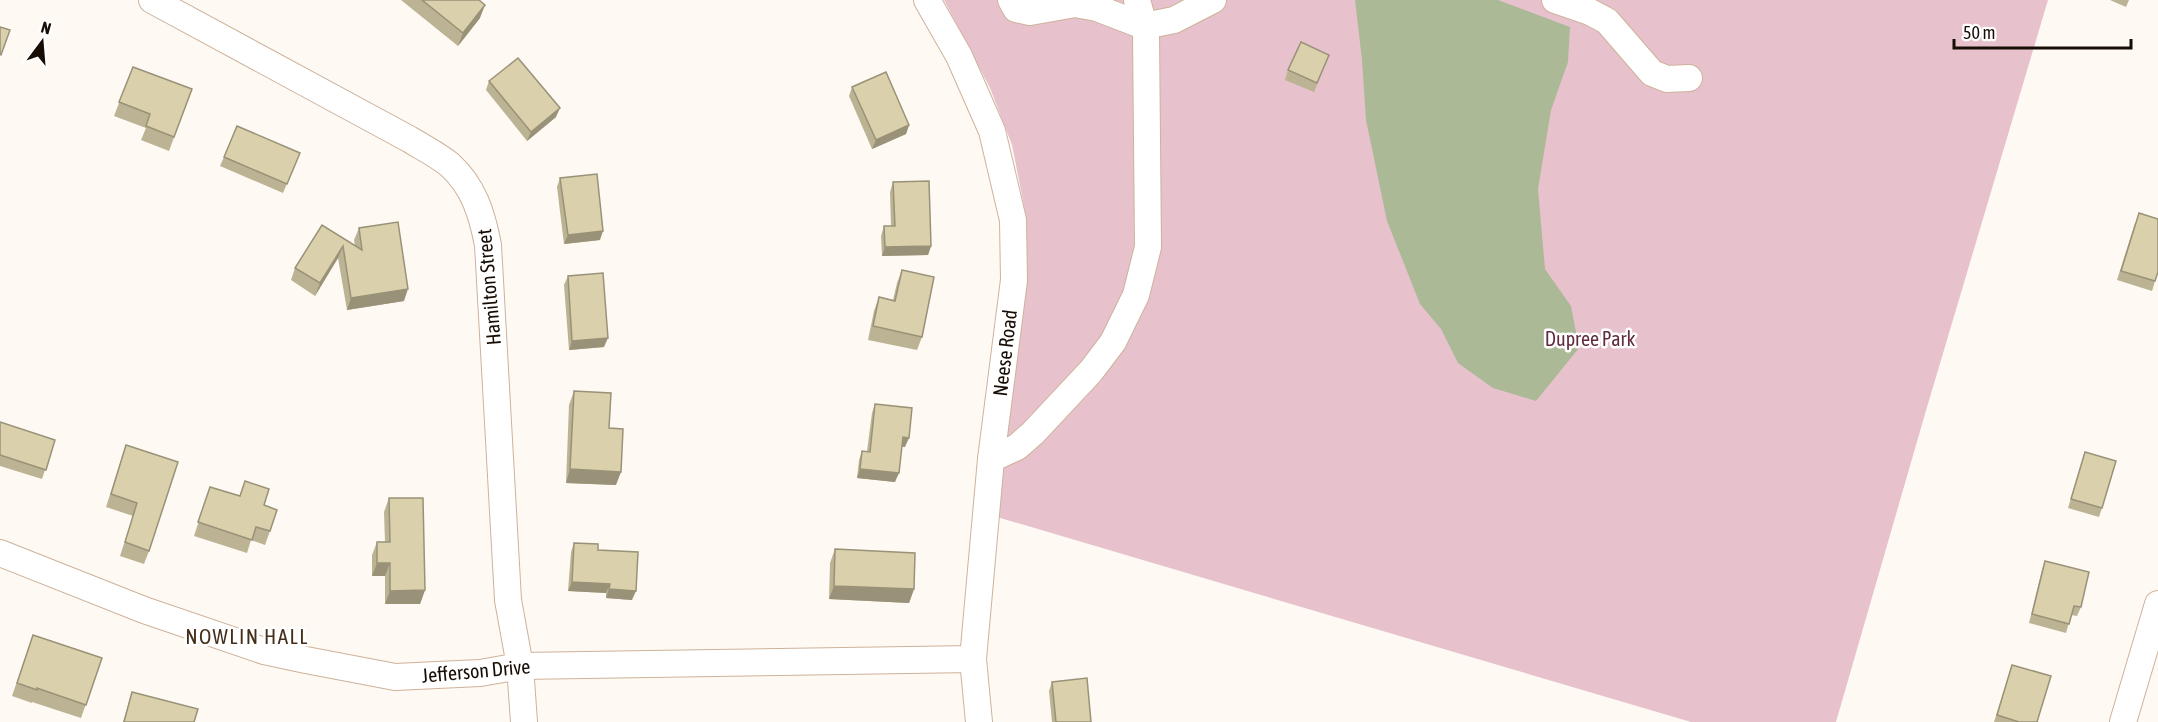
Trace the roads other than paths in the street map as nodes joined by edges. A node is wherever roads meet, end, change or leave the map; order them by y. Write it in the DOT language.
graph roads {
  1 [pos="152,0"];
  2 [pos="927,0"];
  3 [pos="1011,0"];
  4 [pos="1137,0"];
  5 [pos="1214,0"];
  6 [pos="1555,0"];
  7 [pos="1599,8"];
  8 [pos="1144,26"];
  9 [pos="1689,78"];
  10 [pos="991,459"];
  11 [pos="0,553"];
  12 [pos="2158,604"];
  13 [pos="973,659"];
  14 [pos="520,666"];
  15 [pos="524,722"];
  16 [pos="979,722"];
  17 [pos="2123,722"];
  1 -- 14 [label="street, Hamilton Street"];
  2 -- 10 [label="street, Neese Road"];
  3 -- 8 [label="street"];
  4 -- 8 [label="street"];
  5 -- 8 [label="street"];
  6 -- 7 [label="street"];
  7 -- 9 [label="street"];
  8 -- 10 [label="street"];
  10 -- 13 [label="street, Neese Road"];
  11 -- 14 [label="street, Jefferson Drive"];
  12 -- 17 [label="street"];
  13 -- 14 [label="street, Jefferson Drive"];
  13 -- 16 [label="street, Neese Road"];
  14 -- 15 [label="street, Hamilton Street"];
}
